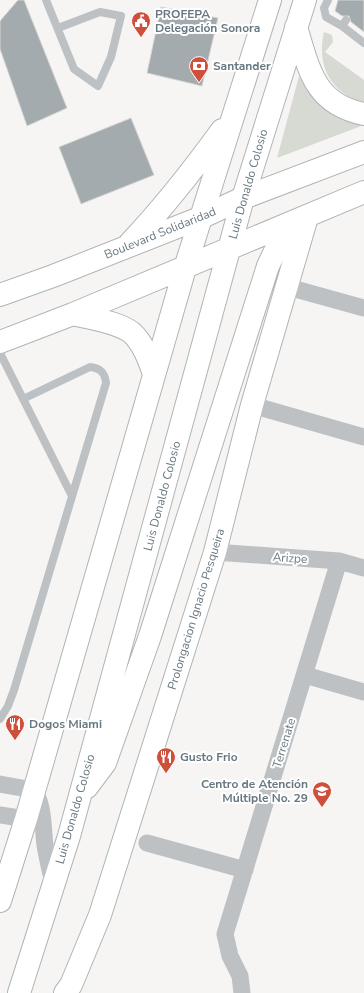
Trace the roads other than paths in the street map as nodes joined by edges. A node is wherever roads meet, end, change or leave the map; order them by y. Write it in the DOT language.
graph roads {
  1 [pos="46,0"];
  2 [pos="270,0"];
  3 [pos="305,0"];
  4 [pos="328,0"];
  5 [pos="296,27"];
  6 [pos="58,28"];
  7 [pos="364,41"];
  8 [pos="235,111"];
  9 [pos="364,114"];
  10 [pos="364,152"];
  11 [pos="364,192"];
  12 [pos="244,198"];
  13 [pos="307,217"];
  14 [pos="200,218"];
  15 [pos="125,247"];
  16 [pos="230,249"];
  17 [pos="185,268"];
  18 [pos="288,287"];
  19 [pos="0,295"];
  20 [pos="364,308"];
  21 [pos="72,314"];
  22 [pos="0,342"];
  23 [pos="0,353"];
  24 [pos="154,374"];
  25 [pos="23,399"];
  26 [pos="252,406"];
  27 [pos="364,437"];
  28 [pos="72,496"];
  29 [pos="214,552"];
  30 [pos="339,561"];
  31 [pos="364,568"];
  32 [pos="305,675"];
  33 [pos="364,692"];
  34 [pos="0,719"];
  35 [pos="0,784"];
  36 [pos="33,790"];
  37 [pos="79,798"];
  38 [pos="0,815"];
  39 [pos="26,819"];
  40 [pos="147,843"];
  41 [pos="245,870"];
  42 [pos="53,883"];
  43 [pos="0,901"];
  44 [pos="19,993"];
  45 [pos="65,993"];
  46 [pos="242,993"];
  1 -- 6 [label="lane"];
  2 -- 8 [label="main road"];
  3 -- 5 [label="main road, Luis Donaldo Colosio"];
  4 -- 7 [label="lane"];
  5 -- 9 [label="main road"];
  5 -- 12 [label="main road, Luis Donaldo Colosio"];
  6 -- 6 [label="lane"];
  8 -- 14 [label="main road"];
  8 -- 15 [label="main road"];
  10 -- 12 [label="main road, Boulevard Solidaridad"];
  11 -- 13 [label="main road"];
  12 -- 14 [label="main road, Boulevard Solidaridad"];
  12 -- 16 [label="main road, Luis Donaldo Colosio"];
  13 -- 16 [label="main road"];
  13 -- 18 [label="main road, Prolongacion Ignacio Pesqueira"];
  13 -- 37 [label="main road"];
  14 -- 15 [label="main road, Boulevard Solidaridad"];
  14 -- 17 [label="main road"];
  15 -- 19 [label="main road, Boulevard Solidaridad"];
  16 -- 17 [label="main road"];
  16 -- 37 [label="main road, Luis Donaldo Colosio"];
  17 -- 21 [label="main road"];
  17 -- 24 [label="main road"];
  18 -- 20 [label="street"];
  18 -- 26 [label="main road, Prolongacion Ignacio Pesqueira"];
  21 -- 22 [label="main road"];
  21 -- 24 [label="main road"];
  23 -- 25 [label="lane"];
  24 -- 36 [label="main road"];
  25 -- 28 [label="lane"];
  25 -- 28 [label="lane"];
  26 -- 27 [label="street"];
  26 -- 29 [label="main road, Prolongacion Ignacio Pesqueira"];
  28 -- 34 [label="lane"];
  29 -- 30 [label="street, Arizpe"];
  29 -- 45 [label="main road, Prolongacion Ignacio Pesqueira"];
  30 -- 31 [label="street, Arizpe"];
  30 -- 32 [label="street, Terrenate"];
  32 -- 33 [label="street"];
  32 -- 41 [label="street, Terrenate"];
  35 -- 36 [label="street"];
  36 -- 39 [label="main road"];
  36 -- 42 [label="street"];
  37 -- 42 [label="main road, Luis Donaldo Colosio"];
  38 -- 39 [label="street"];
  39 -- 43 [label="main road"];
  40 -- 41 [label="street"];
  41 -- 46 [label="street, Terrenate"];
  42 -- 44 [label="main road, Luis Donaldo Colosio"];
}
